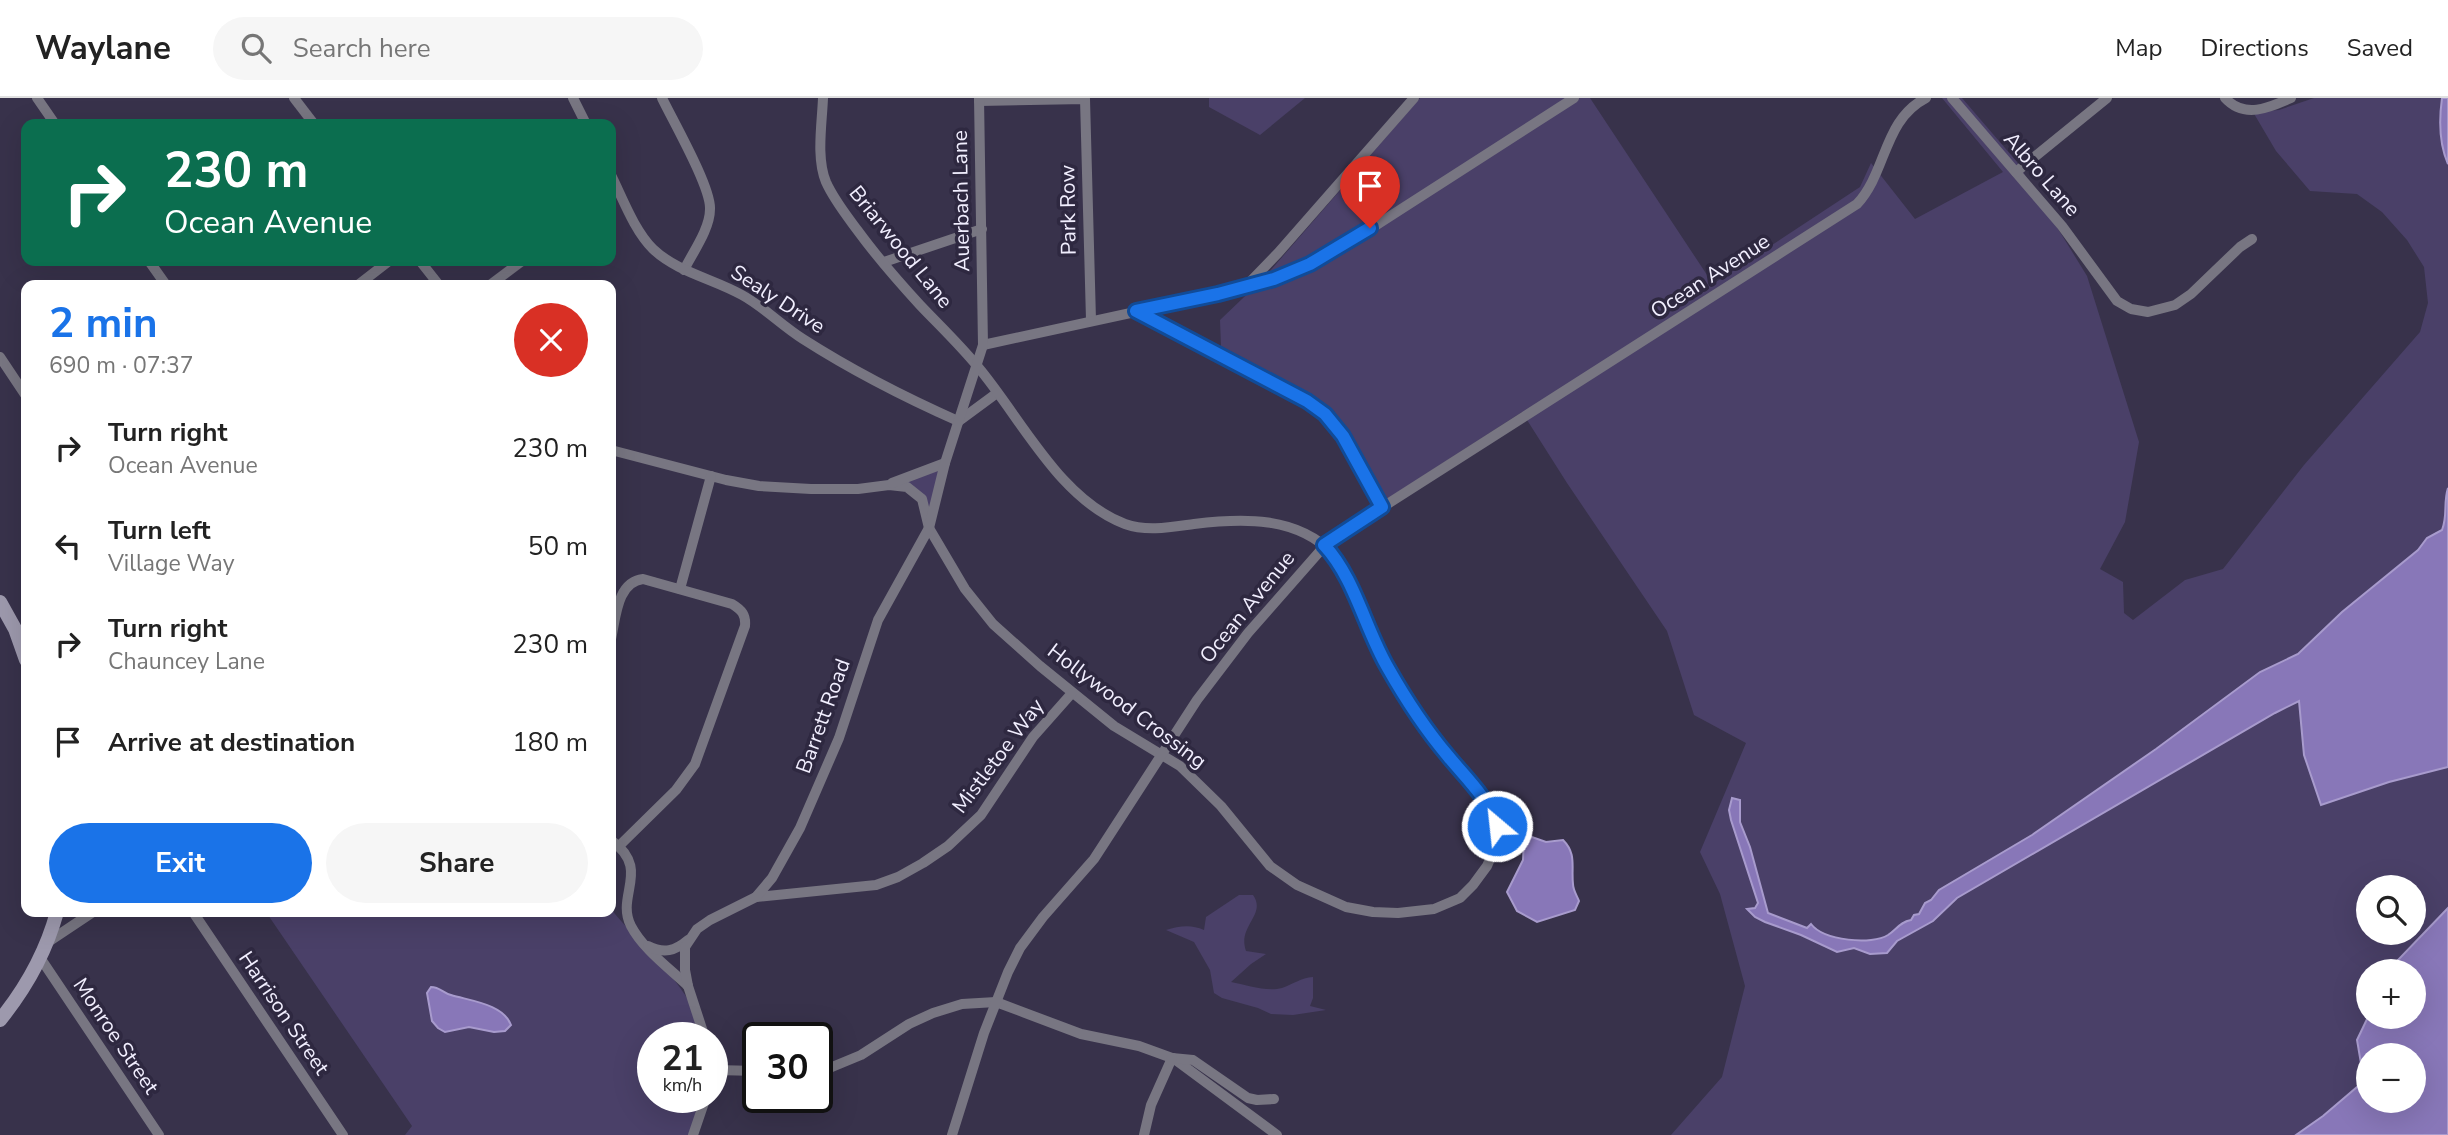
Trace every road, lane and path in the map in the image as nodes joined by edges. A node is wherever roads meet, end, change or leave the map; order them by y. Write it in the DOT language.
graph roads {
  1 [pos="37,98"];
  2 [pos="294,98"];
  3 [pos="573,98"];
  4 [pos="662,98"];
  5 [pos="823,98"];
  6 [pos="1414,98"];
  7 [pos="1574,98"];
  8 [pos="1926,98"];
  9 [pos="1952,98"];
  10 [pos="2107,98"];
  11 [pos="2225,98"];
  12 [pos="2291,98"];
  13 [pos="1085,99"];
  14 [pos="979,100"];
  15 [pos="52,119"];
  16 [pos="310,119"];
  17 [pos="584,119"];
  18 [pos="2016,172"];
  19 [pos="616,184"];
  20 [pos="982,229"];
  21 [pos="2252,239"];
  22 [pos="884,262"];
  23 [pos="383,266"];
  24 [pos="424,266"];
  25 [pos="515,266"];
  26 [pos="684,270"];
  27 [pos="364,280"];
  28 [pos="435,280"];
  29 [pos="497,280"];
  30 [pos="1248,285"];
  31 [pos="1136,311"];
  32 [pos="1091,320"];
  33 [pos="983,345"];
  34 [pos="0,357"];
  35 [pos="978,366"];
  36 [pos="21,388"];
  37 [pos="997,393"];
  38 [pos="958,421"];
  39 [pos="616,451"];
  40 [pos="945,463"];
  41 [pos="710,475"];
  42 [pos="889,485"];
  43 [pos="1382,507"];
  44 [pos="929,528"];
  45 [pos="1324,545"];
  46 [pos="680,589"];
  47 [pos="2,609"];
  48 [pos="616,619"];
  49 [pos="21,649"];
  50 [pos="1072,693"];
  51 [pos="1161,755"];
  52 [pos="616,842"];
  53 [pos="616,845"];
  54 [pos="756,897"];
  55 [pos="56,917"];
  56 [pos="86,917"];
  57 [pos="196,917"];
  58 [pos="689,939"];
  59 [pos="48,942"];
  60 [pos="645,944"];
  61 [pos="41,959"];
  62 [pos="688,986"];
  63 [pos="996,1002"];
  64 [pos="0,1020"];
  65 [pos="700,1022"];
  66 [pos="1172,1058"];
  67 [pos="833,1065"];
  68 [pos="1274,1099"];
  69 [pos="701,1113"];
  70 [pos="159,1135"];
  71 [pos="343,1135"];
  72 [pos="693,1135"];
  73 [pos="952,1135"];
  74 [pos="1144,1135"];
  75 [pos="1277,1135"];
  1 -- 15 [label="street"];
  2 -- 16 [label="street"];
  3 -- 17 [label="street"];
  4 -- 26 [label="street"];
  5 -- 22 [label="street, Briarwood Lane"];
  6 -- 30 [label="street"];
  7 -- 30 [label="street"];
  8 -- 43 [label="street, Ocean Avenue"];
  9 -- 18 [label="street, Albro Lane"];
  10 -- 18 [label="street"];
  11 -- 12 [label="street"];
  13 -- 14 [label="street"];
  13 -- 32 [label="street, Park Row"];
  14 -- 20 [label="street, Auerbach Lane"];
  18 -- 21 [label="street, Albro Lane"];
  19 -- 26 [label="street, Sealy Drive"];
  20 -- 22 [label="street"];
  20 -- 33 [label="street, Auerbach Lane"];
  22 -- 35 [label="street, Briarwood Lane"];
  23 -- 27 [label="street"];
  24 -- 28 [label="street"];
  25 -- 29 [label="street"];
  26 -- 38 [label="street, Sealy Drive"];
  30 -- 31 [label="street"];
  31 -- 32 [label="street"];
  31 -- 43 [label="street"];
  32 -- 33 [label="street"];
  33 -- 35 [label="street, Auerbach Lane"];
  34 -- 36 [label="street"];
  35 -- 37 [label="street, Briarwood Lane"];
  35 -- 38 [label="street, Barrett Road"];
  37 -- 38 [label="street"];
  37 -- 45 [label="street, Briarwood Lane"];
  38 -- 40 [label="street, Barrett Road"];
  39 -- 41 [label="street"];
  40 -- 42 [label="street"];
  40 -- 44 [label="street, Barrett Road"];
  41 -- 42 [label="street"];
  41 -- 46 [label="street"];
  42 -- 44 [label="street, Hollywood Crossing"];
  43 -- 45 [label="street, Ocean Avenue"];
  44 -- 50 [label="street, Hollywood Crossing"];
  44 -- 54 [label="street, Barrett Road"];
  45 -- 51 [label="street, Ocean Avenue"];
  45 -- 51 [label="street, Hollywood Crossing"];
  46 -- 48 [label="street"];
  46 -- 52 [label="street"];
  47 -- 49 [label="main road"];
  50 -- 51 [label="street, Hollywood Crossing"];
  50 -- 54 [label="street, Mistletoe Way"];
  51 -- 63 [label="street, Ocean Avenue"];
  53 -- 60 [label="street"];
  54 -- 58 [label="street, Barrett Road"];
  55 -- 59 [label="main road"];
  56 -- 59 [label="street"];
  57 -- 71 [label="street, Harrison Street"];
  58 -- 60 [label="street"];
  58 -- 62 [label="street"];
  59 -- 61 [label="main road"];
  60 -- 62 [label="street"];
  61 -- 64 [label="main road"];
  61 -- 70 [label="street, Monroe Street"];
  62 -- 65 [label="street"];
  63 -- 66 [label="street"];
  63 -- 67 [label="street"];
  63 -- 73 [label="street, Ocean Avenue"];
  66 -- 68 [label="street"];
  66 -- 74 [label="street"];
  66 -- 75 [label="street"];
  69 -- 72 [label="street"];
}
